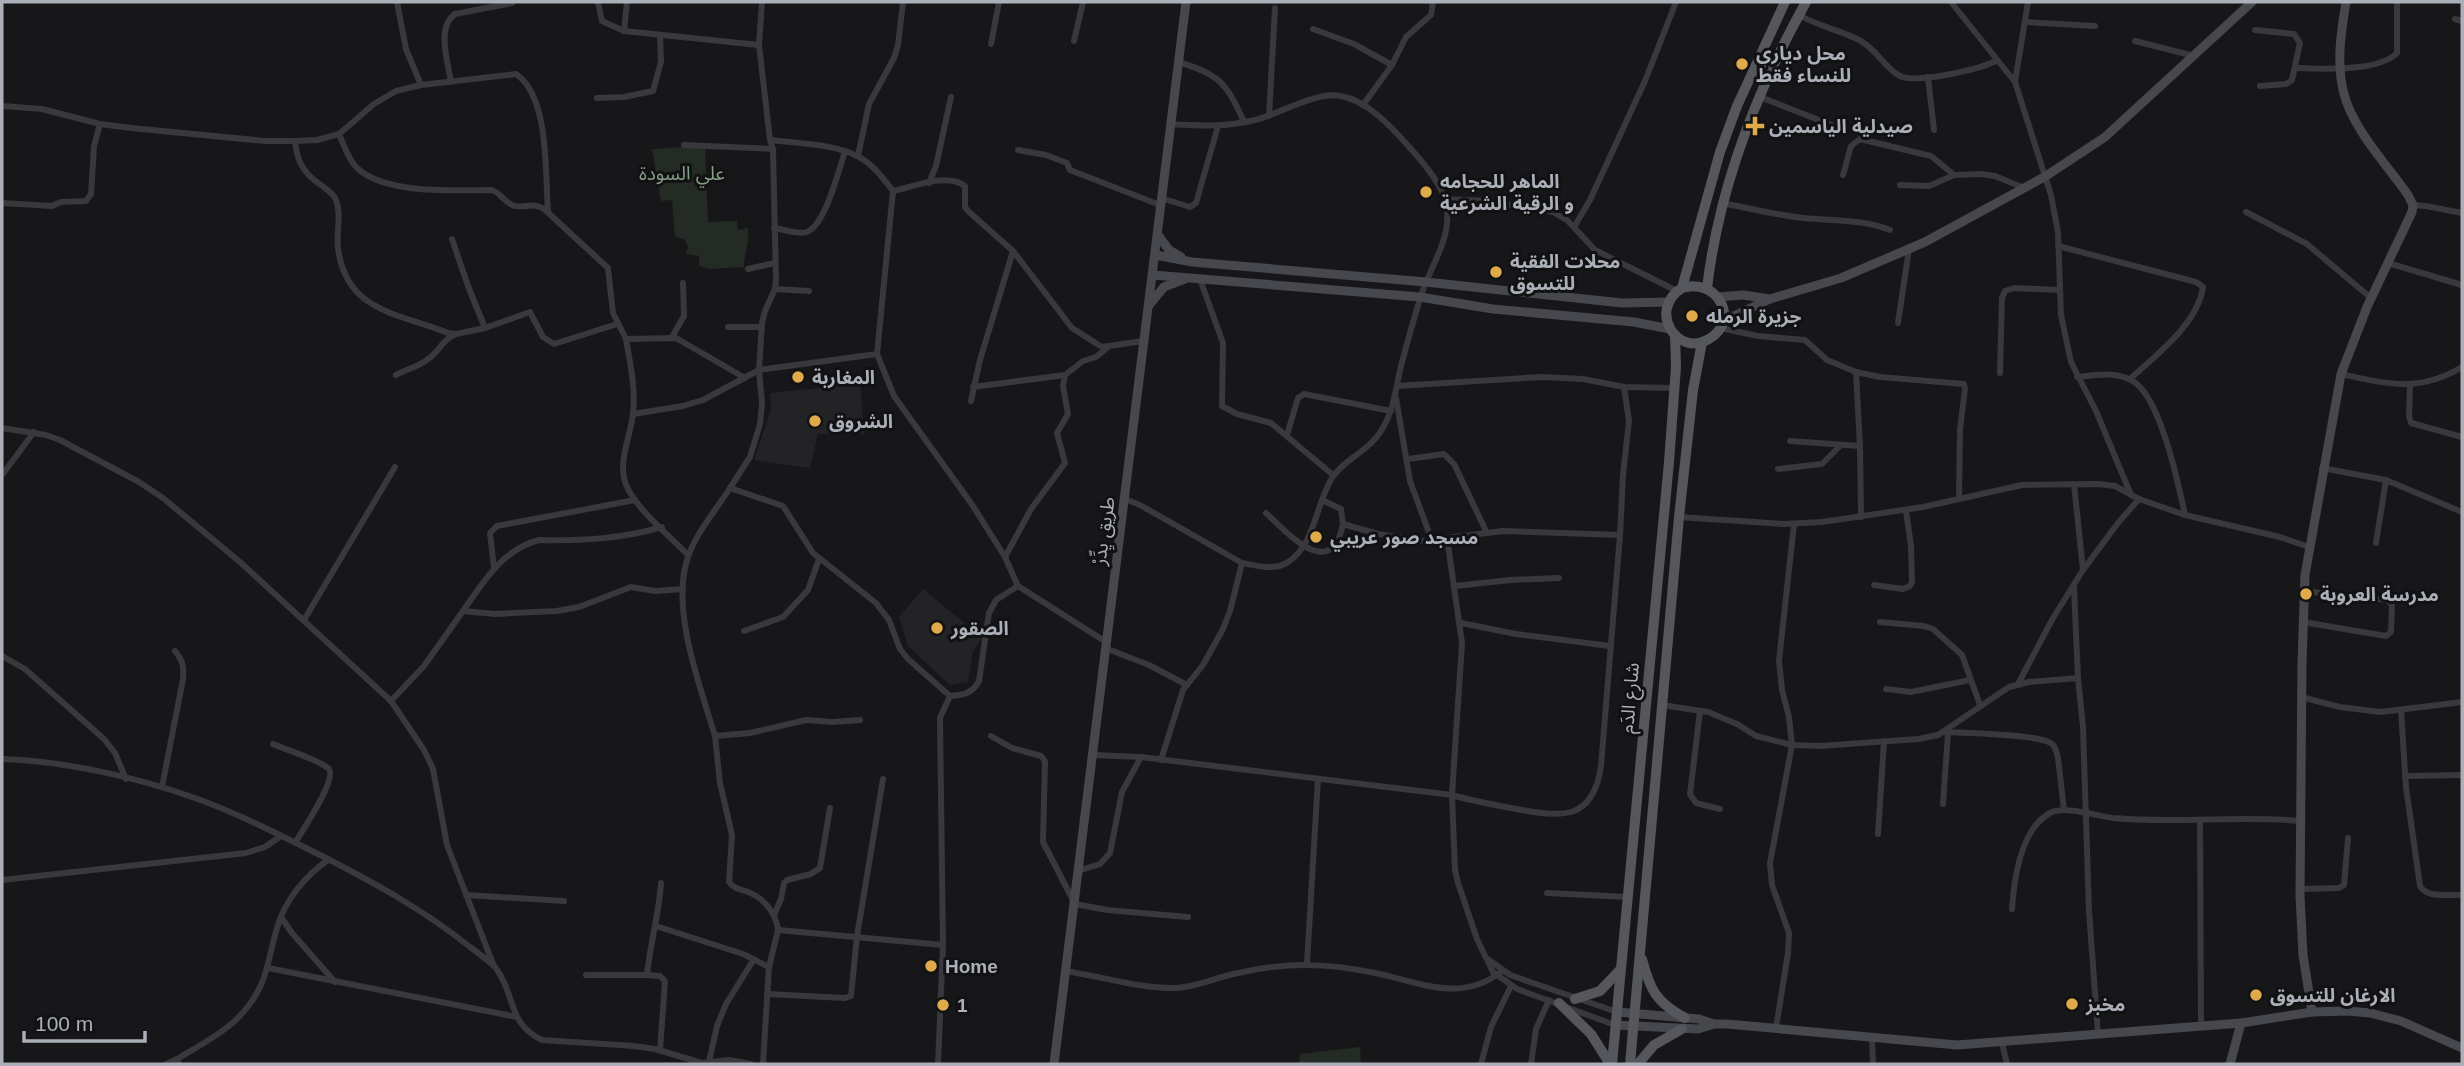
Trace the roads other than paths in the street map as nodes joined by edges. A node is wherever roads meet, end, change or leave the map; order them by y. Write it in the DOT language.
graph roads {
  1 [pos="397,2"];
  2 [pos="598,2"];
  3 [pos="627,2"];
  4 [pos="762,2"];
  5 [pos="903,2"];
  6 [pos="999,2"];
  7 [pos="1083,2"];
  8 [pos="1186,2"];
  9 [pos="1433,2"];
  10 [pos="1676,2"];
  11 [pos="1806,2"];
  12 [pos="1951,2"];
  13 [pos="2028,2"];
  14 [pos="2252,2"];
  15 [pos="2346,2"];
  16 [pos="2397,2"];
  17 [pos="512,3"];
  18 [pos="1782,3"];
  19 [pos="1275,8"];
  20 [pos="1799,15"];
  21 [pos="2025,22"];
  22 [pos="2095,26"];
  23 [pos="1313,29"];
  24 [pos="2255,30"];
  25 [pos="624,31"];
  26 [pos="660,36"];
  27 [pos="1074,41"];
  28 [pos="2135,41"];
  29 [pos="991,44"];
  30 [pos="759,45"];
  31 [pos="2194,56"];
  32 [pos="1996,61"];
  33 [pos="1178,62"];
  34 [pos="1392,65"];
  35 [pos="2295,68"];
  36 [pos="2340,69"];
  37 [pos="1927,77"];
  38 [pos="451,82"];
  39 [pos="2015,82"];
  40 [pos="421,85"];
  41 [pos="2260,86"];
  42 [pos="951,97"];
  43 [pos="1760,97"];
  44 [pos="597,98"];
  45 [pos="1363,105"];
  46 [pos="2,106"];
  47 [pos="1269,116"];
  48 [pos="1244,122"];
  49 [pos="100,124"];
  50 [pos="1171,124"];
  51 [pos="1218,126"];
  52 [pos="1834,126"];
  53 [pos="1934,130"];
  54 [pos="339,134"];
  55 [pos="769,140"];
  56 [pos="295,141"];
  57 [pos="684,145"];
  58 [pos="773,149"];
  59 [pos="1018,150"];
  60 [pos="845,152"];
  61 [pos="859,156"];
  62 [pos="1843,175"];
  63 [pos="1954,175"];
  64 [pos="2046,176"];
  65 [pos="929,183"];
  66 [pos="1900,186"];
  67 [pos="2025,188"];
  68 [pos="894,191"];
  69 [pos="1445,199"];
  70 [pos="1161,201"];
  71 [pos="1722,203"];
  72 [pos="2,204"];
  73 [pos="2413,205"];
  74 [pos="548,212"];
  75 [pos="2246,212"];
  76 [pos="2462,214"];
  77 [pos="774,228"];
  78 [pos="1574,228"];
  79 [pos="1890,230"];
  80 [pos="1158,235"];
  81 [pos="452,239"];
  82 [pos="2058,247"];
  83 [pos="1909,249"];
  84 [pos="1013,251"];
  85 [pos="1156,256"];
  86 [pos="1192,262"];
  87 [pos="2388,262"];
  88 [pos="775,263"];
  89 [pos="748,269"];
  90 [pos="1153,275"];
  91 [pos="1189,278"];
  92 [pos="1200,279"];
  93 [pos="1426,282"];
  94 [pos="682,283"];
  95 [pos="2462,285"];
  96 [pos="1707,288"];
  97 [pos="775,289"];
  98 [pos="1680,290"];
  99 [pos="2059,290"];
  100 [pos="809,291"];
  101 [pos="1420,297"];
  102 [pos="1718,297"];
  103 [pos="2371,298"];
  104 [pos="1770,299"];
  105 [pos="1668,302"];
  106 [pos="1148,306"];
  107 [pos="1898,323"];
  108 [pos="617,324"];
  109 [pos="1721,324"];
  110 [pos="728,327"];
  111 [pos="762,327"];
  112 [pos="485,328"];
  113 [pos="1673,332"];
  114 [pos="456,334"];
  115 [pos="672,337"];
  116 [pos="626,339"];
  117 [pos="1143,341"];
  118 [pos="1702,342"];
  119 [pos="1109,346"];
  120 [pos="877,354"];
  121 [pos="2462,367"];
  122 [pos="759,370"];
  123 [pos="1856,372"];
  124 [pos="2000,373"];
  125 [pos="2341,374"];
  126 [pos="396,375"];
  127 [pos="1065,375"];
  128 [pos="2077,377"];
  129 [pos="745,378"];
  130 [pos="2130,379"];
  131 [pos="2410,385"];
  132 [pos="973,387"];
  133 [pos="1624,387"];
  134 [pos="1674,388"];
  135 [pos="1396,389"];
  136 [pos="971,401"];
  137 [pos="1391,411"];
  138 [pos="633,414"];
  139 [pos="2,428"];
  140 [pos="34,432"];
  141 [pos="1287,435"];
  142 [pos="2462,437"];
  143 [pos="1790,442"];
  144 [pos="1840,446"];
  145 [pos="1860,446"];
  146 [pos="1408,459"];
  147 [pos="395,467"];
  148 [pos="2322,468"];
  149 [pos="1778,469"];
  150 [pos="2,475"];
  151 [pos="1334,475"];
  152 [pos="2386,480"];
  153 [pos="2074,484"];
  154 [pos="730,488"];
  155 [pos="2132,495"];
  156 [pos="1125,499"];
  157 [pos="1322,499"];
  158 [pos="1959,499"];
  159 [pos="2139,499"];
  160 [pos="635,500"];
  161 [pos="1906,510"];
  162 [pos="2462,512"];
  163 [pos="1266,513"];
  164 [pos="2185,514"];
  165 [pos="1679,517"];
  166 [pos="1861,517"];
  167 [pos="1343,524"];
  168 [pos="1794,524"];
  169 [pos="662,527"];
  170 [pos="1487,533"];
  171 [pos="1620,535"];
  172 [pos="1447,538"];
  173 [pos="1432,541"];
  174 [pos="2376,543"];
  175 [pos="1303,546"];
  176 [pos="2309,547"];
  177 [pos="688,555"];
  178 [pos="1005,557"];
  179 [pos="820,559"];
  180 [pos="1242,563"];
  181 [pos="494,568"];
  182 [pos="2083,570"];
  183 [pos="1559,579"];
  184 [pos="1874,585"];
  185 [pos="1018,586"];
  186 [pos="1455,586"];
  187 [pos="2074,587"];
  188 [pos="683,589"];
  189 [pos="2304,591"];
  190 [pos="463,611"];
  191 [pos="304,621"];
  192 [pos="1880,622"];
  193 [pos="2303,622"];
  194 [pos="1461,623"];
  195 [pos="744,631"];
  196 [pos="1106,645"];
  197 [pos="1610,646"];
  198 [pos="175,651"];
  199 [pos="2,656"];
  200 [pos="2078,678"];
  201 [pos="1970,680"];
  202 [pos="2018,684"];
  203 [pos="1186,685"];
  204 [pos="1886,690"];
  205 [pos="950,696"];
  206 [pos="2301,697"];
  207 [pos="391,701"];
  208 [pos="2462,702"];
  209 [pos="1662,705"];
  210 [pos="1980,705"];
  211 [pos="2401,710"];
  212 [pos="1700,711"];
  213 [pos="860,720"];
  214 [pos="1946,732"];
  215 [pos="715,736"];
  216 [pos="991,736"];
  217 [pos="1884,741"];
  218 [pos="273,744"];
  219 [pos="1792,745"];
  220 [pos="1093,755"];
  221 [pos="1141,757"];
  222 [pos="2,759"];
  223 [pos="1161,760"];
  224 [pos="2462,775"];
  225 [pos="2405,776"];
  226 [pos="127,779"];
  227 [pos="883,779"];
  228 [pos="1318,779"];
  229 [pos="162,787"];
  230 [pos="1452,795"];
  231 [pos="1943,804"];
  232 [pos="830,808"];
  233 [pos="1720,809"];
  234 [pos="2064,810"];
  235 [pos="2085,814"];
  236 [pos="2200,820"];
  237 [pos="2300,821"];
  238 [pos="1878,834"];
  239 [pos="281,836"];
  240 [pos="2348,838"];
  241 [pos="295,843"];
  242 [pos="328,859"];
  243 [pos="1078,871"];
  244 [pos="2,880"];
  245 [pos="661,883"];
  246 [pos="2300,890"];
  247 [pos="1547,893"];
  248 [pos="466,895"];
  249 [pos="2462,895"];
  250 [pos="1628,897"];
  251 [pos="564,901"];
  252 [pos="1074,904"];
  253 [pos="2012,909"];
  254 [pos="774,915"];
  255 [pos="1188,917"];
  256 [pos="281,918"];
  257 [pos="656,926"];
  258 [pos="778,930"];
  259 [pos="856,936"];
  260 [pos="943,945"];
  261 [pos="1640,950"];
  262 [pos="754,959"];
  263 [pos="1307,963"];
  264 [pos="494,967"];
  265 [pos="769,967"];
  266 [pos="268,968"];
  267 [pos="1621,970"];
  268 [pos="1065,971"];
  269 [pos="1499,973"];
  270 [pos="586,975"];
  271 [pos="647,975"];
  272 [pos="335,982"];
  273 [pos="1511,986"];
  274 [pos="768,994"];
  275 [pos="1575,999"];
  276 [pos="1554,1001"];
  277 [pos="1617,1012"];
  278 [pos="2312,1012"];
  279 [pos="1635,1014"];
  280 [pos="517,1017"];
  281 [pos="1683,1023"];
  282 [pos="2241,1023"];
  283 [pos="1615,1025"];
  284 [pos="1634,1027"];
  285 [pos="2200,1027"];
  286 [pos="1776,1028"];
  287 [pos="2098,1034"];
  288 [pos="1872,1038"];
  289 [pos="2002,1043"];
  290 [pos="2462,1048"];
  291 [pos="660,1050"];
  292 [pos="178,1062"];
  293 [pos="704,1063"];
  294 [pos="166,1064"];
  295 [pos="751,1064"];
  296 [pos="763,1064"];
  297 [pos="938,1064"];
  298 [pos="1054,1064"];
  299 [pos="1481,1064"];
  300 [pos="1531,1064"];
  301 [pos="1611,1064"];
  302 [pos="1630,1064"];
  303 [pos="1638,1064"];
  304 [pos="1873,1064"];
  305 [pos="2007,1064"];
  306 [pos="2230,1064"];
  1 -- 40 [label="street"];
  2 -- 25 [label="street"];
  3 -- 25 [label="street"];
  4 -- 30 [label="street"];
  5 -- 61 [label="street"];
  6 -- 29 [label="street"];
  7 -- 27 [label="street"];
  8 -- 33 [label="street, طريق يِدِّرْ"];
  9 -- 34 [label="street"];
  10 -- 78 [label="street"];
  11 -- 20 [label="main road"];
  12 -- 32 [label="street"];
  13 -- 21 [label="street"];
  14 -- 31 [label="street"];
  15 -- 36 [label="street"];
  16 -- 36 [label="street"];
  17 -- 38 [label="street"];
  18 -- 98 [label="main road"];
  19 -- 47 [label="street"];
  20 -- 37 [label="street"];
  20 -- 43 [label="main road"];
  21 -- 22 [label="street"];
  21 -- 39 [label="street"];
  23 -- 34 [label="street"];
  24 -- 35 [label="street"];
  25 -- 26 [label="street"];
  26 -- 30 [label="street"];
  26 -- 44 [label="street"];
  28 -- 31 [label="street"];
  30 -- 55 [label="street"];
  31 -- 64 [label="street"];
  32 -- 37 [label="street"];
  32 -- 39 [label="street"];
  33 -- 48 [label="street"];
  33 -- 50 [label="street, طريق يِدِّرْ"];
  34 -- 45 [label="street"];
  35 -- 36 [label="street"];
  35 -- 41 [label="street"];
  36 -- 73 [label="street"];
  37 -- 53 [label="street"];
  38 -- 40 [label="street"];
  38 -- 74 [label="street"];
  39 -- 64 [label="street"];
  40 -- 54 [label="street"];
  42 -- 65 [label="street"];
  43 -- 52 [label="street"];
  43 -- 71 [label="main road"];
  45 -- 47 [label="street"];
  45 -- 69 [label="street"];
  46 -- 49 [label="street"];
  47 -- 48 [label="street"];
  48 -- 51 [label="street"];
  49 -- 56 [label="street"];
  49 -- 72 [label="street"];
  50 -- 51 [label="street"];
  50 -- 70 [label="street, طريق يِدِّرْ"];
  51 -- 70 [label="street"];
  54 -- 56 [label="street"];
  54 -- 74 [label="street"];
  55 -- 58 [label="street"];
  55 -- 60 [label="street"];
  56 -- 114 [label="street"];
  57 -- 58 [label="street"];
  58 -- 77 [label="street"];
  59 -- 70 [label="street"];
  60 -- 61 [label="street"];
  60 -- 77 [label="street"];
  61 -- 68 [label="street"];
  62 -- 63 [label="street"];
  63 -- 66 [label="street"];
  63 -- 67 [label="street"];
  64 -- 67 [label="street"];
  64 -- 82 [label="street"];
  65 -- 68 [label="street"];
  65 -- 84 [label="street"];
  67 -- 83 [label="street"];
  68 -- 120 [label="street"];
  69 -- 78 [label="street"];
  69 -- 93 [label="street"];
  70 -- 80 [label="street, طريق يِدِّرْ"];
  71 -- 79 [label="street"];
  71 -- 96 [label="main road"];
  73 -- 76 [label="street"];
  73 -- 87 [label="street"];
  74 -- 108 [label="street"];
  75 -- 103 [label="street"];
  77 -- 88 [label="street"];
  78 -- 98 [label="street"];
  80 -- 85 [label="street, طريق يِدِّرْ"];
  80 -- 86 [label="street"];
  81 -- 112 [label="street"];
  82 -- 99 [label="street"];
  82 -- 130 [label="street"];
  83 -- 104 [label="street"];
  83 -- 107 [label="street"];
  84 -- 119 [label="street"];
  84 -- 132 [label="street"];
  85 -- 86 [label="street"];
  85 -- 90 [label="street, طريق يِدِّرْ"];
  86 -- 93 [label="street"];
  87 -- 95 [label="street"];
  87 -- 103 [label="street"];
  88 -- 89 [label="street"];
  88 -- 97 [label="street"];
  90 -- 91 [label="street"];
  90 -- 106 [label="street, طريق يِدِّرْ"];
  91 -- 92 [label="street"];
  91 -- 106 [label="street"];
  92 -- 101 [label="street"];
  92 -- 141 [label="street"];
  93 -- 101 [label="street"];
  93 -- 105 [label="street"];
  94 -- 115 [label="street"];
  96 -- 98 [label="main road"];
  96 -- 102 [label="main road"];
  97 -- 100 [label="street"];
  97 -- 111 [label="street"];
  98 -- 105 [label="main road"];
  99 -- 124 [label="street"];
  99 -- 128 [label="street"];
  101 -- 113 [label="street"];
  101 -- 135 [label="street"];
  102 -- 104 [label="street"];
  102 -- 109 [label="main road"];
  103 -- 125 [label="street"];
  104 -- 109 [label="street"];
  105 -- 113 [label="main road"];
  106 -- 117 [label="street, طريق يِدِّرْ"];
  108 -- 112 [label="street"];
  108 -- 116 [label="street"];
  109 -- 118 [label="main road"];
  109 -- 123 [label="street"];
  110 -- 111 [label="street"];
  111 -- 122 [label="street"];
  112 -- 114 [label="street"];
  113 -- 118 [label="main road"];
  113 -- 134 [label="main road, شارع الدَم"];
  114 -- 126 [label="street"];
  115 -- 116 [label="street"];
  115 -- 129 [label="street"];
  116 -- 138 [label="street"];
  117 -- 119 [label="street"];
  117 -- 156 [label="street, طريق يِدِّرْ"];
  118 -- 165 [label="main road, شارع الدَم"];
  119 -- 127 [label="street"];
  120 -- 122 [label="street"];
  120 -- 178 [label="street"];
  121 -- 131 [label="street"];
  122 -- 129 [label="street"];
  122 -- 154 [label="street"];
  123 -- 145 [label="street"];
  123 -- 158 [label="street"];
  125 -- 131 [label="street"];
  125 -- 148 [label="street"];
  127 -- 132 [label="street"];
  127 -- 178 [label="street"];
  128 -- 130 [label="street"];
  128 -- 155 [label="street"];
  129 -- 138 [label="street"];
  130 -- 164 [label="street"];
  131 -- 142 [label="street"];
  132 -- 136 [label="street"];
  133 -- 134 [label="street"];
  133 -- 135 [label="street"];
  133 -- 171 [label="street"];
  134 -- 250 [label="main road, شارع الدَم"];
  135 -- 137 [label="street"];
  135 -- 146 [label="street"];
  137 -- 141 [label="street"];
  137 -- 151 [label="street"];
  138 -- 160 [label="street"];
  139 -- 140 [label="street"];
  140 -- 150 [label="street"];
  140 -- 191 [label="street"];
  141 -- 151 [label="street"];
  143 -- 144 [label="street"];
  144 -- 145 [label="street"];
  144 -- 149 [label="street"];
  145 -- 166 [label="street"];
  146 -- 170 [label="street"];
  146 -- 173 [label="street"];
  147 -- 191 [label="street"];
  148 -- 152 [label="street"];
  148 -- 176 [label="street"];
  151 -- 157 [label="street"];
  152 -- 162 [label="street"];
  152 -- 174 [label="street"];
  153 -- 155 [label="street"];
  153 -- 158 [label="street"];
  153 -- 182 [label="street"];
  154 -- 177 [label="street"];
  154 -- 179 [label="street"];
  155 -- 159 [label="street"];
  156 -- 180 [label="street"];
  156 -- 196 [label="street, طريق يِدِّرْ"];
  157 -- 167 [label="street"];
  157 -- 175 [label="street"];
  158 -- 161 [label="street"];
  159 -- 164 [label="street"];
  159 -- 182 [label="street"];
  160 -- 169 [label="street"];
  160 -- 181 [label="street"];
  161 -- 166 [label="street"];
  161 -- 184 [label="street"];
  163 -- 175 [label="street"];
  164 -- 176 [label="street"];
  165 -- 168 [label="street"];
  165 -- 209 [label="main road, شارع الدَم"];
  166 -- 168 [label="street"];
  167 -- 173 [label="street"];
  167 -- 175 [label="street"];
  168 -- 219 [label="street"];
  169 -- 177 [label="street"];
  169 -- 181 [label="street"];
  170 -- 171 [label="street"];
  170 -- 172 [label="street"];
  171 -- 197 [label="street"];
  172 -- 173 [label="street"];
  172 -- 186 [label="street"];
  175 -- 180 [label="street"];
  176 -- 189 [label="street"];
  177 -- 188 [label="street"];
  178 -- 185 [label="street"];
  179 -- 195 [label="street"];
  179 -- 205 [label="street"];
  180 -- 203 [label="street"];
  181 -- 190 [label="street"];
  182 -- 187 [label="street"];
  183 -- 186 [label="street"];
  185 -- 196 [label="street"];
  185 -- 205 [label="street"];
  186 -- 194 [label="street"];
  187 -- 200 [label="street"];
  187 -- 202 [label="street"];
  188 -- 190 [label="street"];
  188 -- 215 [label="street"];
  189 -- 193 [label="street"];
  189 -- 193 [label="street"];
  190 -- 207 [label="street"];
  191 -- 207 [label="street"];
  192 -- 201 [label="street"];
  193 -- 206 [label="street"];
  194 -- 197 [label="street"];
  194 -- 230 [label="street"];
  196 -- 203 [label="street"];
  196 -- 220 [label="street, طريق يِدِّرْ"];
  197 -- 230 [label="street"];
  198 -- 229 [label="street"];
  199 -- 226 [label="street"];
  200 -- 202 [label="street"];
  200 -- 235 [label="street"];
  201 -- 204 [label="street"];
  201 -- 210 [label="street"];
  202 -- 210 [label="street"];
  203 -- 223 [label="street"];
  205 -- 260 [label="street"];
  206 -- 211 [label="street"];
  206 -- 237 [label="street"];
  207 -- 248 [label="street"];
  208 -- 211 [label="street"];
  209 -- 212 [label="street"];
  209 -- 261 [label="main road, شارع الدَم"];
  210 -- 214 [label="street"];
  211 -- 225 [label="street"];
  212 -- 219 [label="street"];
  212 -- 233 [label="street"];
  213 -- 215 [label="street"];
  214 -- 217 [label="street"];
  214 -- 231 [label="street"];
  214 -- 234 [label="street"];
  215 -- 254 [label="street"];
  216 -- 252 [label="street"];
  217 -- 219 [label="street"];
  217 -- 238 [label="street"];
  218 -- 241 [label="street"];
  219 -- 286 [label="street"];
  220 -- 221 [label="street"];
  220 -- 243 [label="street, طريق يِدِّرْ"];
  221 -- 223 [label="street"];
  221 -- 243 [label="street"];
  222 -- 226 [label="street"];
  223 -- 228 [label="street"];
  224 -- 225 [label="street"];
  225 -- 249 [label="street"];
  226 -- 229 [label="street"];
  227 -- 259 [label="street"];
  228 -- 230 [label="street"];
  228 -- 263 [label="street"];
  229 -- 239 [label="street"];
  230 -- 269 [label="street"];
  232 -- 254 [label="street"];
  234 -- 235 [label="street"];
  234 -- 253 [label="street"];
  235 -- 236 [label="street"];
  235 -- 287 [label="street"];
  236 -- 237 [label="street"];
  236 -- 285 [label="street"];
  237 -- 246 [label="street"];
  239 -- 241 [label="street"];
  239 -- 244 [label="street"];
  240 -- 246 [label="street"];
  241 -- 242 [label="street"];
  242 -- 256 [label="street"];
  242 -- 264 [label="street"];
  243 -- 252 [label="street, طريق يِدِّرْ"];
  245 -- 257 [label="street"];
  246 -- 278 [label="street"];
  247 -- 250 [label="street"];
  248 -- 251 [label="street"];
  248 -- 264 [label="street"];
  250 -- 267 [label="main road, شارع الدَم"];
  252 -- 255 [label="street"];
  252 -- 268 [label="street, طريق يِدِّرْ"];
  254 -- 258 [label="street"];
  256 -- 266 [label="street"];
  256 -- 272 [label="street"];
  257 -- 262 [label="street"];
  257 -- 271 [label="street"];
  258 -- 259 [label="street"];
  258 -- 265 [label="street"];
  259 -- 260 [label="street"];
  259 -- 274 [label="street"];
  260 -- 297 [label="street"];
  261 -- 279 [label="main road, شارع الدَم"];
  261 -- 281 [label="main road"];
  262 -- 265 [label="street"];
  262 -- 293 [label="street"];
  263 -- 268 [label="street"];
  263 -- 269 [label="street"];
  264 -- 280 [label="street"];
  265 -- 274 [label="street"];
  266 -- 272 [label="street"];
  266 -- 292 [label="street"];
  267 -- 275 [label="main road"];
  267 -- 277 [label="main road, شارع الدَم"];
  268 -- 298 [label="street, طريق يِدِّرْ"];
  269 -- 273 [label="street"];
  269 -- 275 [label="street"];
  270 -- 271 [label="street"];
  271 -- 291 [label="street"];
  272 -- 280 [label="street"];
  273 -- 276 [label="street"];
  273 -- 299 [label="street"];
  274 -- 296 [label="street"];
  275 -- 277 [label="street"];
  276 -- 283 [label="street"];
  276 -- 300 [label="street"];
  276 -- 301 [label="main road"];
  277 -- 279 [label="street"];
  277 -- 283 [label="main road, شارع الدَم"];
  278 -- 282 [label="street"];
  278 -- 290 [label="street"];
  279 -- 281 [label="street"];
  279 -- 284 [label="main road, شارع الدَم"];
  280 -- 291 [label="street"];
  281 -- 284 [label="street"];
  281 -- 286 [label="street"];
  281 -- 303 [label="main road"];
  282 -- 285 [label="street"];
  282 -- 306 [label="street"];
  283 -- 284 [label="street"];
  283 -- 301 [label="main road, شارع الدَم"];
  284 -- 302 [label="main road, شارع الدَم"];
  285 -- 287 [label="street"];
  286 -- 288 [label="street"];
  287 -- 289 [label="street"];
  288 -- 289 [label="street"];
  288 -- 304 [label="street"];
  289 -- 305 [label="street"];
  291 -- 293 [label="street"];
  292 -- 294 [label="street"];
  293 -- 295 [label="street"];
}
